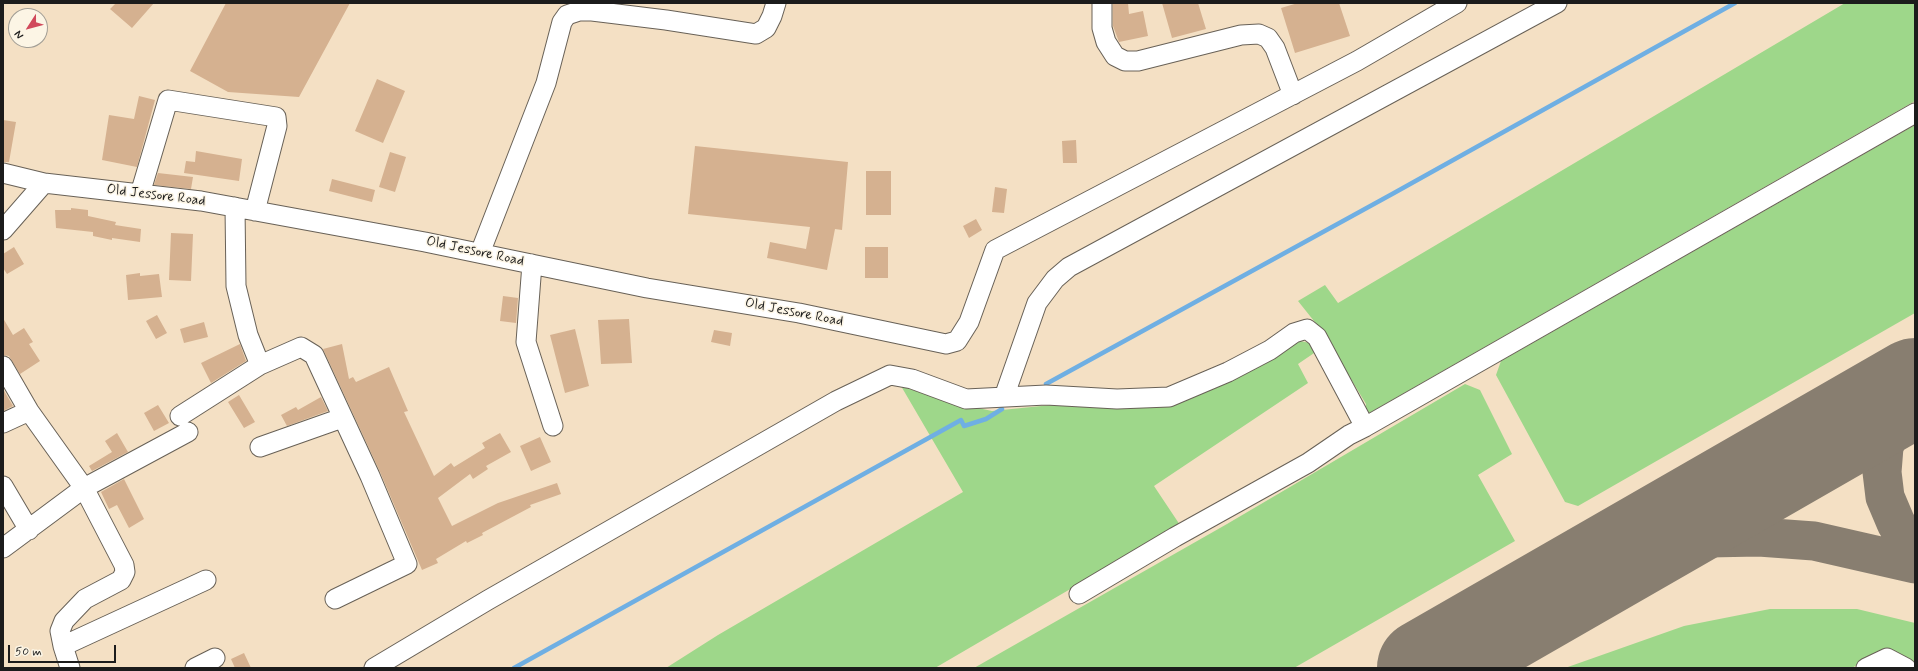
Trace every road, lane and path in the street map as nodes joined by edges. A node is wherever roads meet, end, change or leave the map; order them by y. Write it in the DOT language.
graph roads {
  1 [pos="776,3"];
  2 [pos="1102,3"];
  3 [pos="1457,3"];
  4 [pos="1557,3"];
  5 [pos="563,9"];
  6 [pos="1293,95"];
  7 [pos="1915,113"];
  8 [pos="3,174"];
  9 [pos="44,183"];
  10 [pos="140,194"];
  11 [pos="235,207"];
  12 [pos="255,211"];
  13 [pos="3,230"];
  14 [pos="480,253"];
  15 [pos="532,264"];
  16 [pos="260,365"];
  17 [pos="3,366"];
  18 [pos="1004,397"];
  19 [pos="29,411"];
  20 [pos="342,418"];
  21 [pos="3,423"];
  22 [pos="553,426"];
  23 [pos="1365,427"];
  24 [pos="260,447"];
  25 [pos="3,486"];
  26 [pos="84,488"];
  27 [pos="29,530"];
  28 [pos="3,548"];
  29 [pos="206,580"];
  30 [pos="1079,594"];
  31 [pos="335,599"];
  32 [pos="63,646"];
  33 [pos="215,658"];
  34 [pos="70,668"];
  35 [pos="195,668"];
  36 [pos="374,668"];
  37 [pos="1866,668"];
  38 [pos="1906,668"];
  1 -- 5 [label="street"];
  2 -- 6 [label="street"];
  3 -- 6 [label="street"];
  4 -- 18 [label="street"];
  5 -- 14 [label="street"];
  6 -- 15 [label="street, Old Jessore Road"];
  7 -- 23 [label="street"];
  8 -- 9 [label="street, Old Jessore Road"];
  9 -- 10 [label="street, Old Jessore Road"];
  9 -- 13 [label="street"];
  10 -- 11 [label="street, Old Jessore Road"];
  10 -- 12 [label="street"];
  11 -- 12 [label="street, Old Jessore Road"];
  11 -- 16 [label="street"];
  12 -- 14 [label="street, Old Jessore Road"];
  14 -- 15 [label="street, Old Jessore Road"];
  15 -- 22 [label="street"];
  16 -- 20 [label="street"];
  16 -- 26 [label="street"];
  17 -- 19 [label="street"];
  18 -- 23 [label="street"];
  18 -- 36 [label="street"];
  19 -- 21 [label="street"];
  19 -- 26 [label="street"];
  20 -- 24 [label="street"];
  20 -- 31 [label="street"];
  23 -- 30 [label="street"];
  25 -- 27 [label="street"];
  26 -- 27 [label="street"];
  26 -- 32 [label="street"];
  27 -- 28 [label="street"];
  29 -- 32 [label="street"];
  32 -- 34 [label="street"];
  33 -- 35 [label="street"];
  37 -- 38 [label="street"];
}
